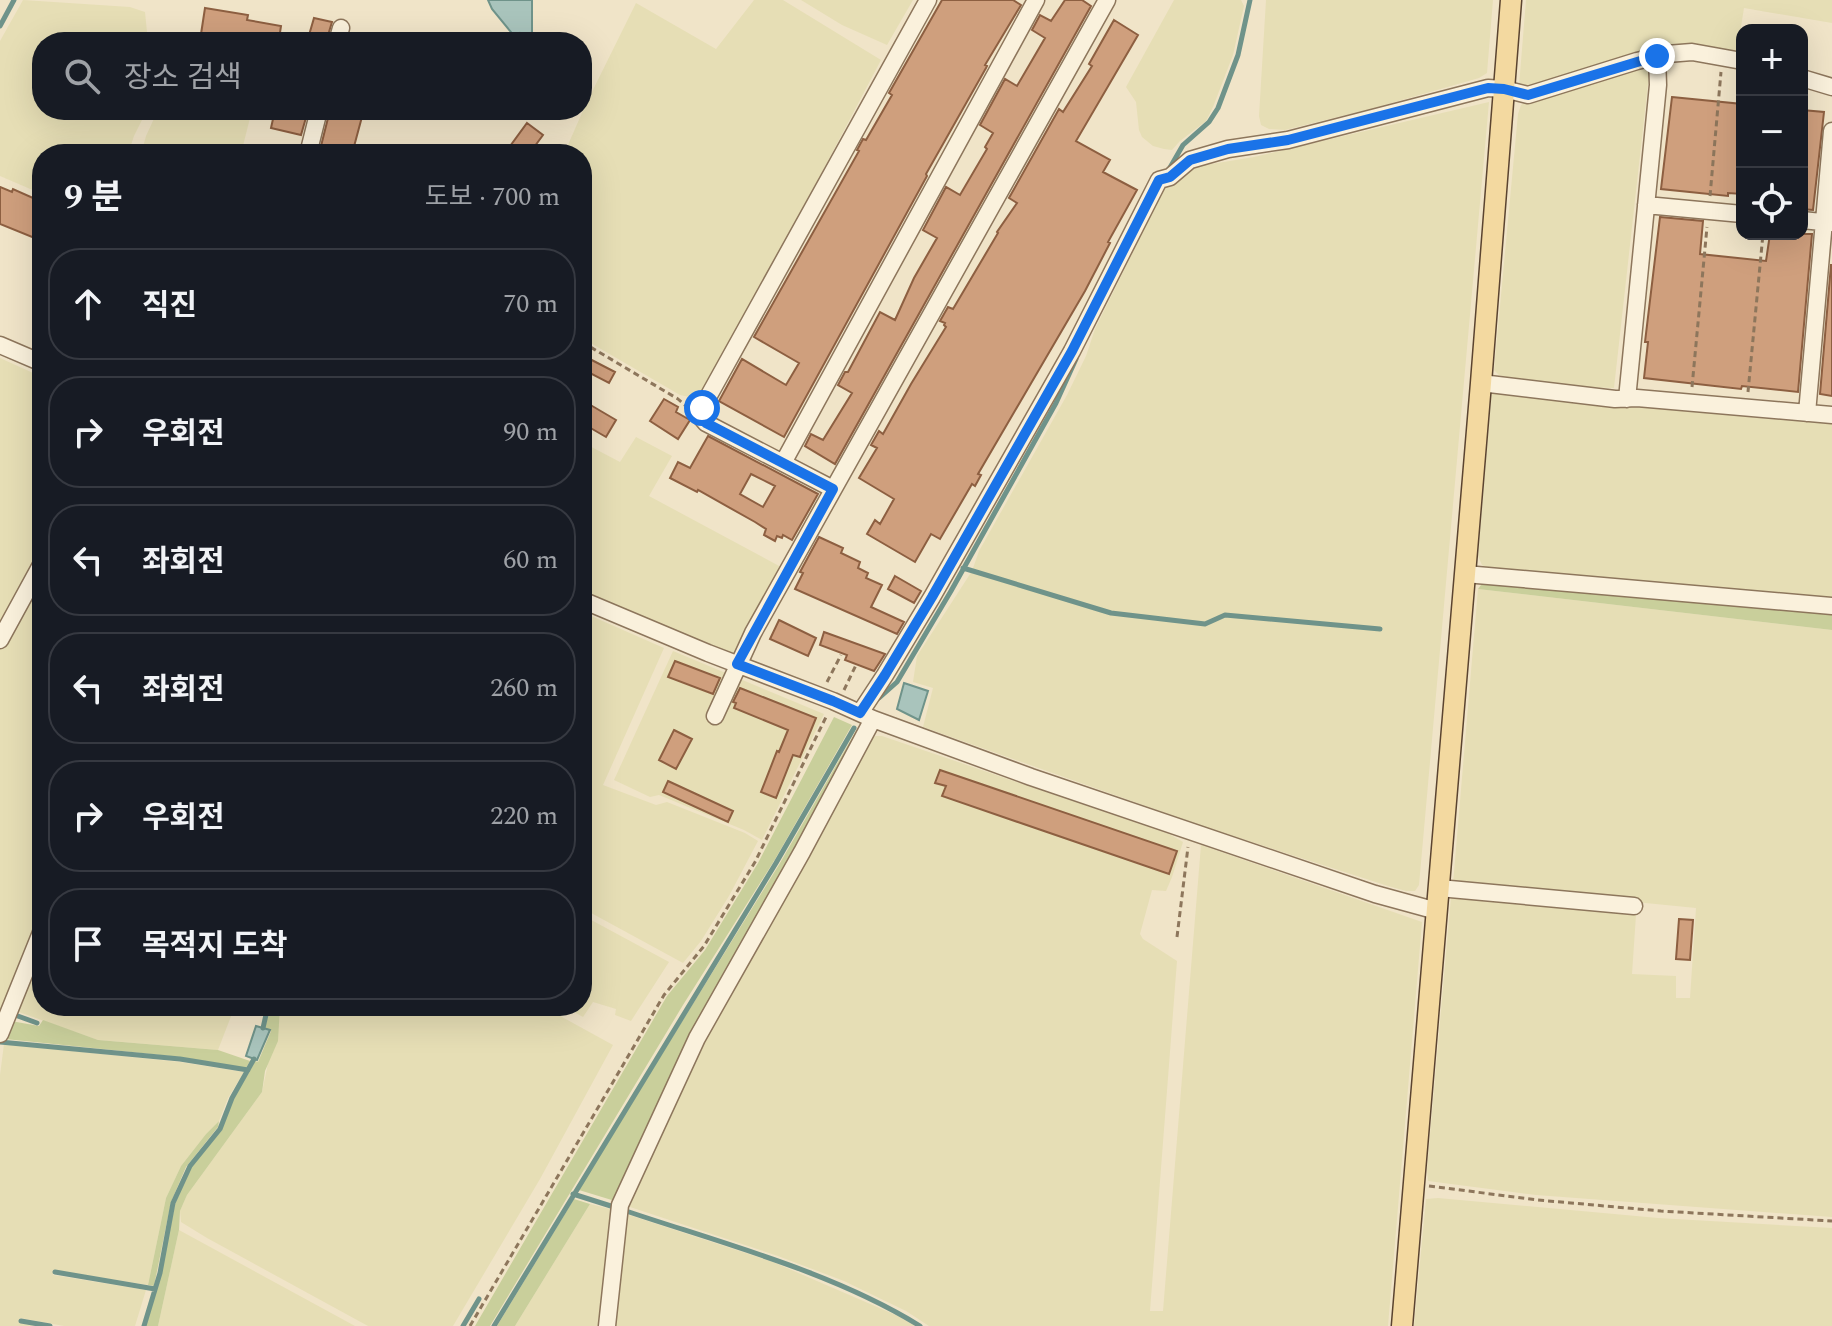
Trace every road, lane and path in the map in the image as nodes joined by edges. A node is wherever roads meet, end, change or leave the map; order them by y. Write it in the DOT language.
graph roads {
  1 [pos="928,0"];
  2 [pos="1036,0"];
  3 [pos="1107,0"];
  4 [pos="1511,0"];
  5 [pos="1657,56"];
  6 [pos="1723,56"];
  7 [pos="1736,59"];
  8 [pos="1808,80"];
  9 [pos="1832,87"];
  10 [pos="1504,89"];
  11 [pos="316,120"];
  12 [pos="1832,131"];
  13 [pos="310,144"];
  14 [pos="1646,205"];
  15 [pos="1708,211"];
  16 [pos="1736,213"];
  17 [pos="1808,220"];
  18 [pos="1828,222"];
  19 [pos="1762,240"];
  20 [pos="0,345"];
  21 [pos="592,348"];
  22 [pos="32,359"];
  23 [pos="1481,383"];
  24 [pos="1627,399"];
  25 [pos="1690,403"];
  26 [pos="1746,407"];
  27 [pos="1807,413"];
  28 [pos="1832,415"];
  29 [pos="700,416"];
  30 [pos="783,463"];
  31 [pos="833,489"];
  32 [pos="1465,574"];
  33 [pos="32,581"];
  34 [pos="592,604"];
  35 [pos="1832,606"];
  36 [pos="0,640"];
  37 [pos="841,655"];
  38 [pos="737,664"];
  39 [pos="856,665"];
  40 [pos="831,700"];
  41 [pos="715,716"];
  42 [pos="866,716"];
  43 [pos="1190,832"];
  44 [pos="1439,888"];
  45 [pos="1634,906"];
  46 [pos="1437,911"];
  47 [pos="1177,937"];
  48 [pos="32,955"];
  49 [pos="0,1034"];
  50 [pos="1414,1184"];
  51 [pos="1832,1221"];
  52 [pos="470,1326"];
  53 [pos="607,1326"];
  54 [pos="1402,1326"];
  1 -- 29 [label="street"];
  2 -- 30 [label="street"];
  3 -- 31 [label="street"];
  4 -- 10 [label="main road"];
  5 -- 6 [label="street"];
  5 -- 10 [label="street"];
  5 -- 14 [label="street"];
  6 -- 7 [label="street"];
  6 -- 15 [label="path"];
  8 -- 9 [label="street"];
  10 -- 23 [label="main road"];
  10 -- 42 [label="street"];
  11 -- 13 [label="street"];
  12 -- 18 [label="street"];
  14 -- 15 [label="street"];
  14 -- 24 [label="street"];
  15 -- 16 [label="street"];
  15 -- 25 [label="path"];
  17 -- 18 [label="street"];
  18 -- 27 [label="street"];
  19 -- 26 [label="path"];
  20 -- 22 [label="street"];
  21 -- 29 [label="path"];
  23 -- 24 [label="street"];
  23 -- 32 [label="main road"];
  24 -- 25 [label="street"];
  25 -- 26 [label="street"];
  26 -- 27 [label="street"];
  27 -- 28 [label="street"];
  29 -- 30 [label="street"];
  30 -- 31 [label="street"];
  31 -- 38 [label="street"];
  32 -- 35 [label="street"];
  32 -- 44 [label="main road"];
  33 -- 36 [label="street"];
  34 -- 38 [label="street"];
  37 -- 40 [label="path"];
  38 -- 40 [label="street"];
  38 -- 41 [label="street"];
  39 -- 40 [label="path"];
  40 -- 42 [label="street"];
  40 -- 52 [label="path"];
  42 -- 43 [label="street"];
  42 -- 53 [label="street"];
  43 -- 46 [label="street"];
  43 -- 47 [label="path"];
  44 -- 45 [label="street"];
  44 -- 46 [label="main road"];
  46 -- 50 [label="main road"];
  48 -- 49 [label="street"];
  50 -- 51 [label="path"];
  50 -- 54 [label="main road"];
}
